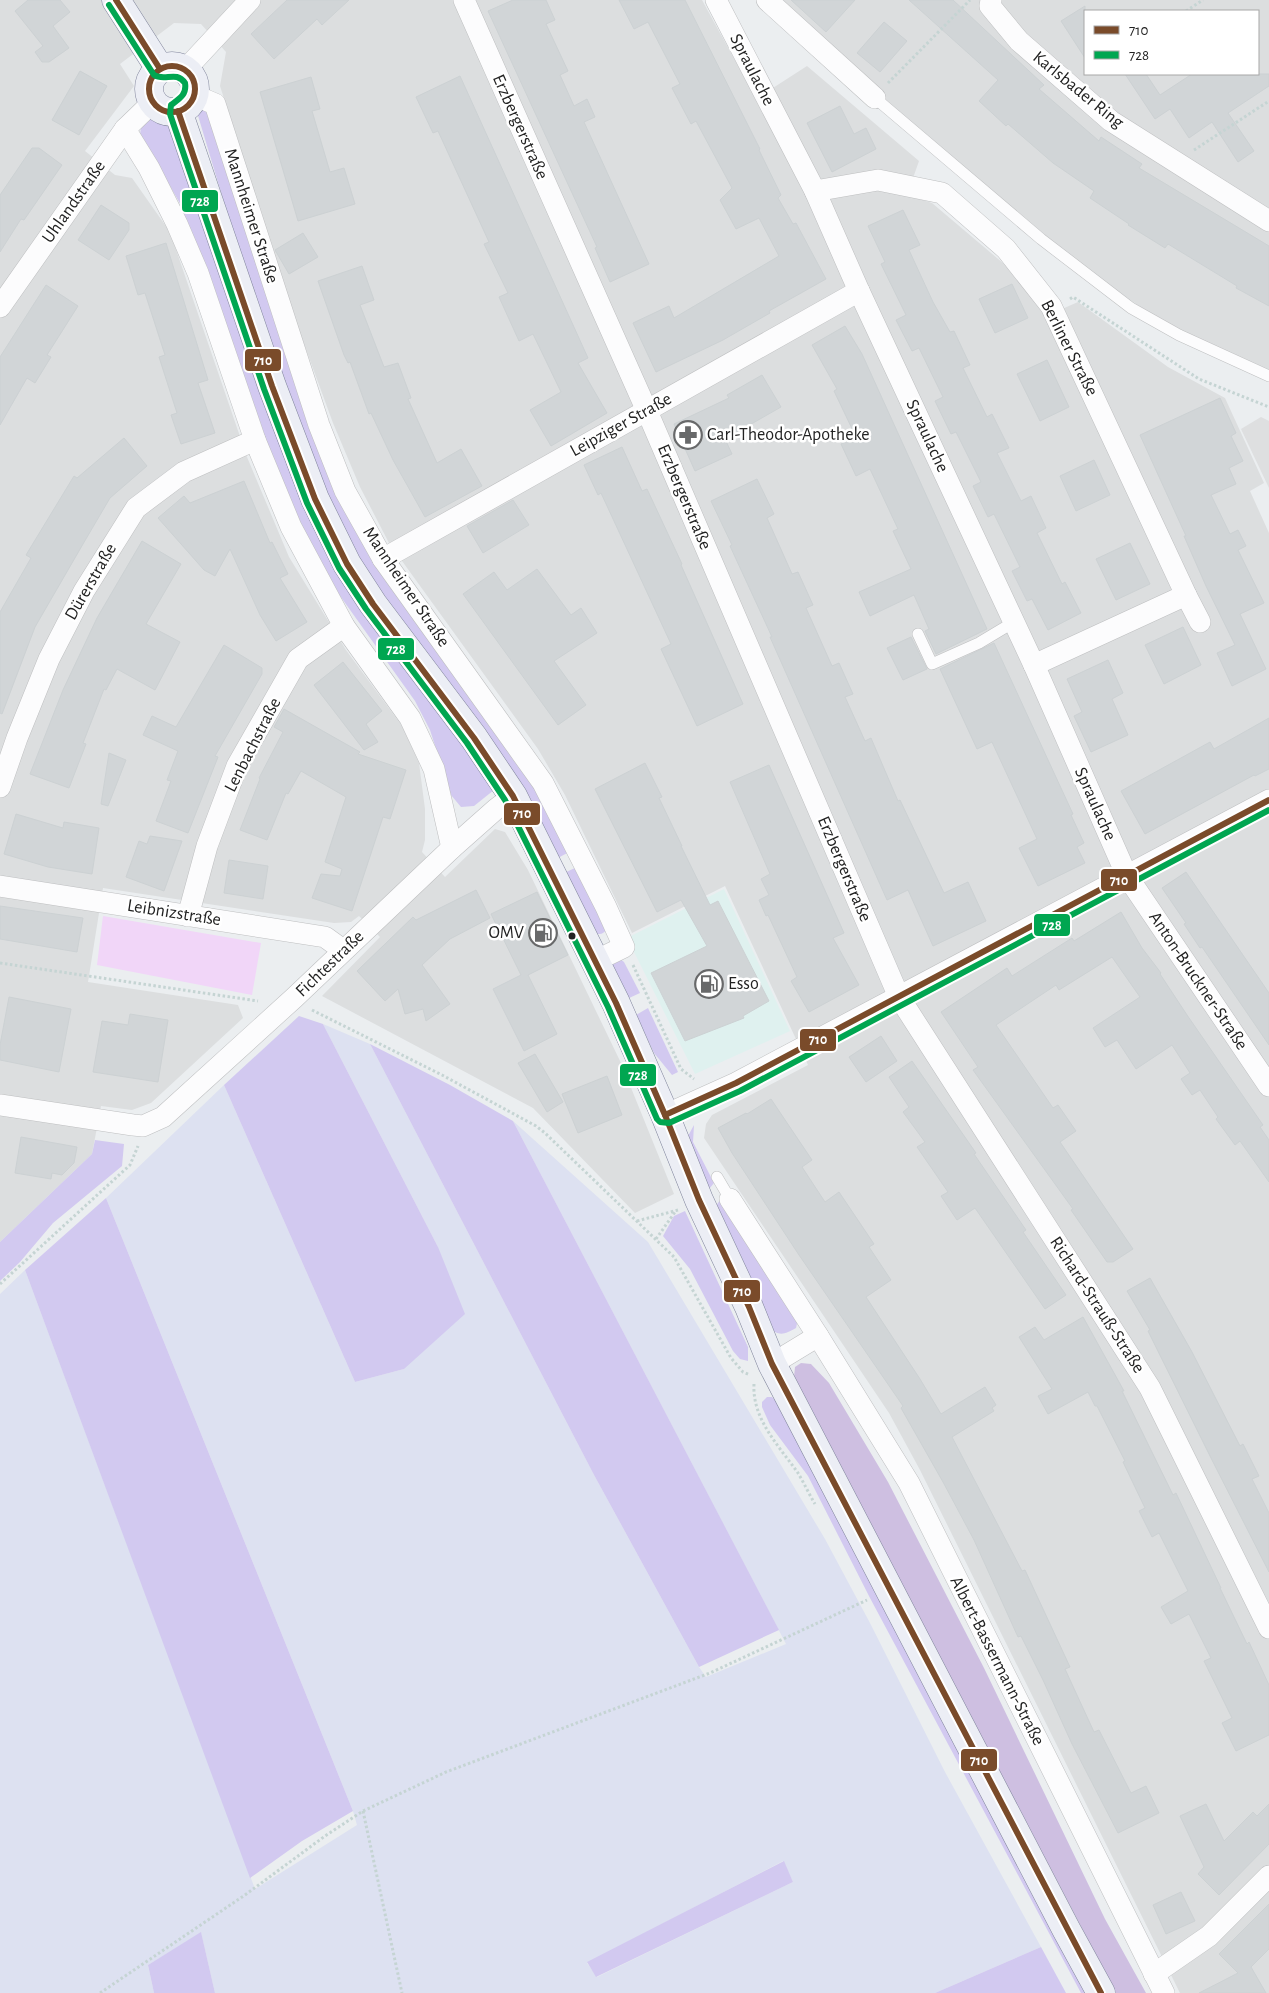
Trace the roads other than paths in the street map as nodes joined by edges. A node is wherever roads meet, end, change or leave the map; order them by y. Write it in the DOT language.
graph roads {
  1 [pos="116,0"];
  2 [pos="250,0"];
  3 [pos="464,0"];
  4 [pos="716,0"];
  5 [pos="767,0"];
  6 [pos="984,2"];
  7 [pos="174,90"];
  8 [pos="874,98"];
  9 [pos="125,129"];
  10 [pos="815,191"];
  11 [pos="1269,221"];
  12 [pos="859,291"];
  13 [pos="0,307"];
  14 [pos="1269,376"];
  15 [pos="647,411"];
  16 [pos="255,440"];
  17 [pos="383,559"];
  18 [pos="1186,595"];
  19 [pos="1014,622"];
  20 [pos="1200,622"];
  21 [pos="344,626"];
  22 [pos="918,634"];
  23 [pos="1034,665"];
  24 [pos="0,787"];
  25 [pos="513,796"];
  26 [pos="1269,800"];
  27 [pos="452,848"];
  28 [pos="1127,876"];
  29 [pos="0,886"];
  30 [pos="188,916"];
  31 [pos="343,950"];
  32 [pos="595,961"];
  33 [pos="900,997"];
  34 [pos="1269,1086"];
  35 [pos="0,1105"];
  36 [pos="665,1114"];
  37 [pos="717,1177"];
  38 [pos="730,1199"];
  39 [pos="818,1336"];
  40 [pos="763,1371"];
  41 [pos="1269,1628"];
  42 [pos="1269,1876"];
  43 [pos="1154,1974"];
  44 [pos="1102,1993"];
  45 [pos="1164,1993"];
  1 -- 7 [label="main road, Mannheimer Straße"];
  2 -- 7 [label="street, Uhlandstraße"];
  3 -- 15 [label="street, Erzbergerstraße"];
  4 -- 10 [label="street, Spraulache"];
  5 -- 8 [label="street"];
  6 -- 11 [label="street, Karlsbader Ring"];
  7 -- 9 [label="street, Uhlandstraße"];
  7 -- 17 [label="street, Mannheimer Straße"];
  7 -- 25 [label="main road, Mannheimer Straße"];
  8 -- 14 [label="lane"];
  9 -- 13 [label="street, Uhlandstraße"];
  9 -- 16 [label="street"];
  10 -- 12 [label="street, Spraulache"];
  10 -- 18 [label="street, Berliner Straße"];
  12 -- 15 [label="street, Leipziger Straße"];
  12 -- 19 [label="street, Spraulache"];
  15 -- 17 [label="street, Leipziger Straße"];
  15 -- 33 [label="street, Erzbergerstraße"];
  16 -- 21 [label="street"];
  16 -- 24 [label="street, Dürerstraße"];
  17 -- 32 [label="street, Mannheimer Straße"];
  18 -- 20 [label="street, Berliner Straße"];
  18 -- 23 [label="street"];
  19 -- 22 [label="lane"];
  19 -- 23 [label="street, Spraulache"];
  21 -- 27 [label="street"];
  21 -- 30 [label="street, Lenbachstraße"];
  23 -- 28 [label="street, Spraulache"];
  25 -- 27 [label="street, Fichtestraße"];
  25 -- 32 [label="main road, Mannheimer Straße"];
  26 -- 28 [label="street"];
  27 -- 31 [label="street, Fichtestraße"];
  28 -- 33 [label="street"];
  28 -- 34 [label="street, Anton-Bruckner-Straße"];
  29 -- 30 [label="street, Leibnizstraße"];
  30 -- 31 [label="street, Leibnizstraße"];
  31 -- 35 [label="street, Fichtestraße"];
  32 -- 36 [label="main road, Mannheimer Straße"];
  33 -- 36 [label="street"];
  33 -- 41 [label="street, Richard-Strauß-Straße"];
  36 -- 40 [label="main road, Mannheimer Straße"];
  37 -- 38 [label="lane, Albert-Bassermann-Straße"];
  38 -- 39 [label="street, Albert-Bassermann-Straße"];
  39 -- 40 [label="street"];
  39 -- 43 [label="street, Albert-Bassermann-Straße"];
  40 -- 44 [label="main road, Mannheimer Straße"];
  42 -- 43 [label="street"];
  43 -- 45 [label="street, Albert-Bassermann-Straße"];
}
